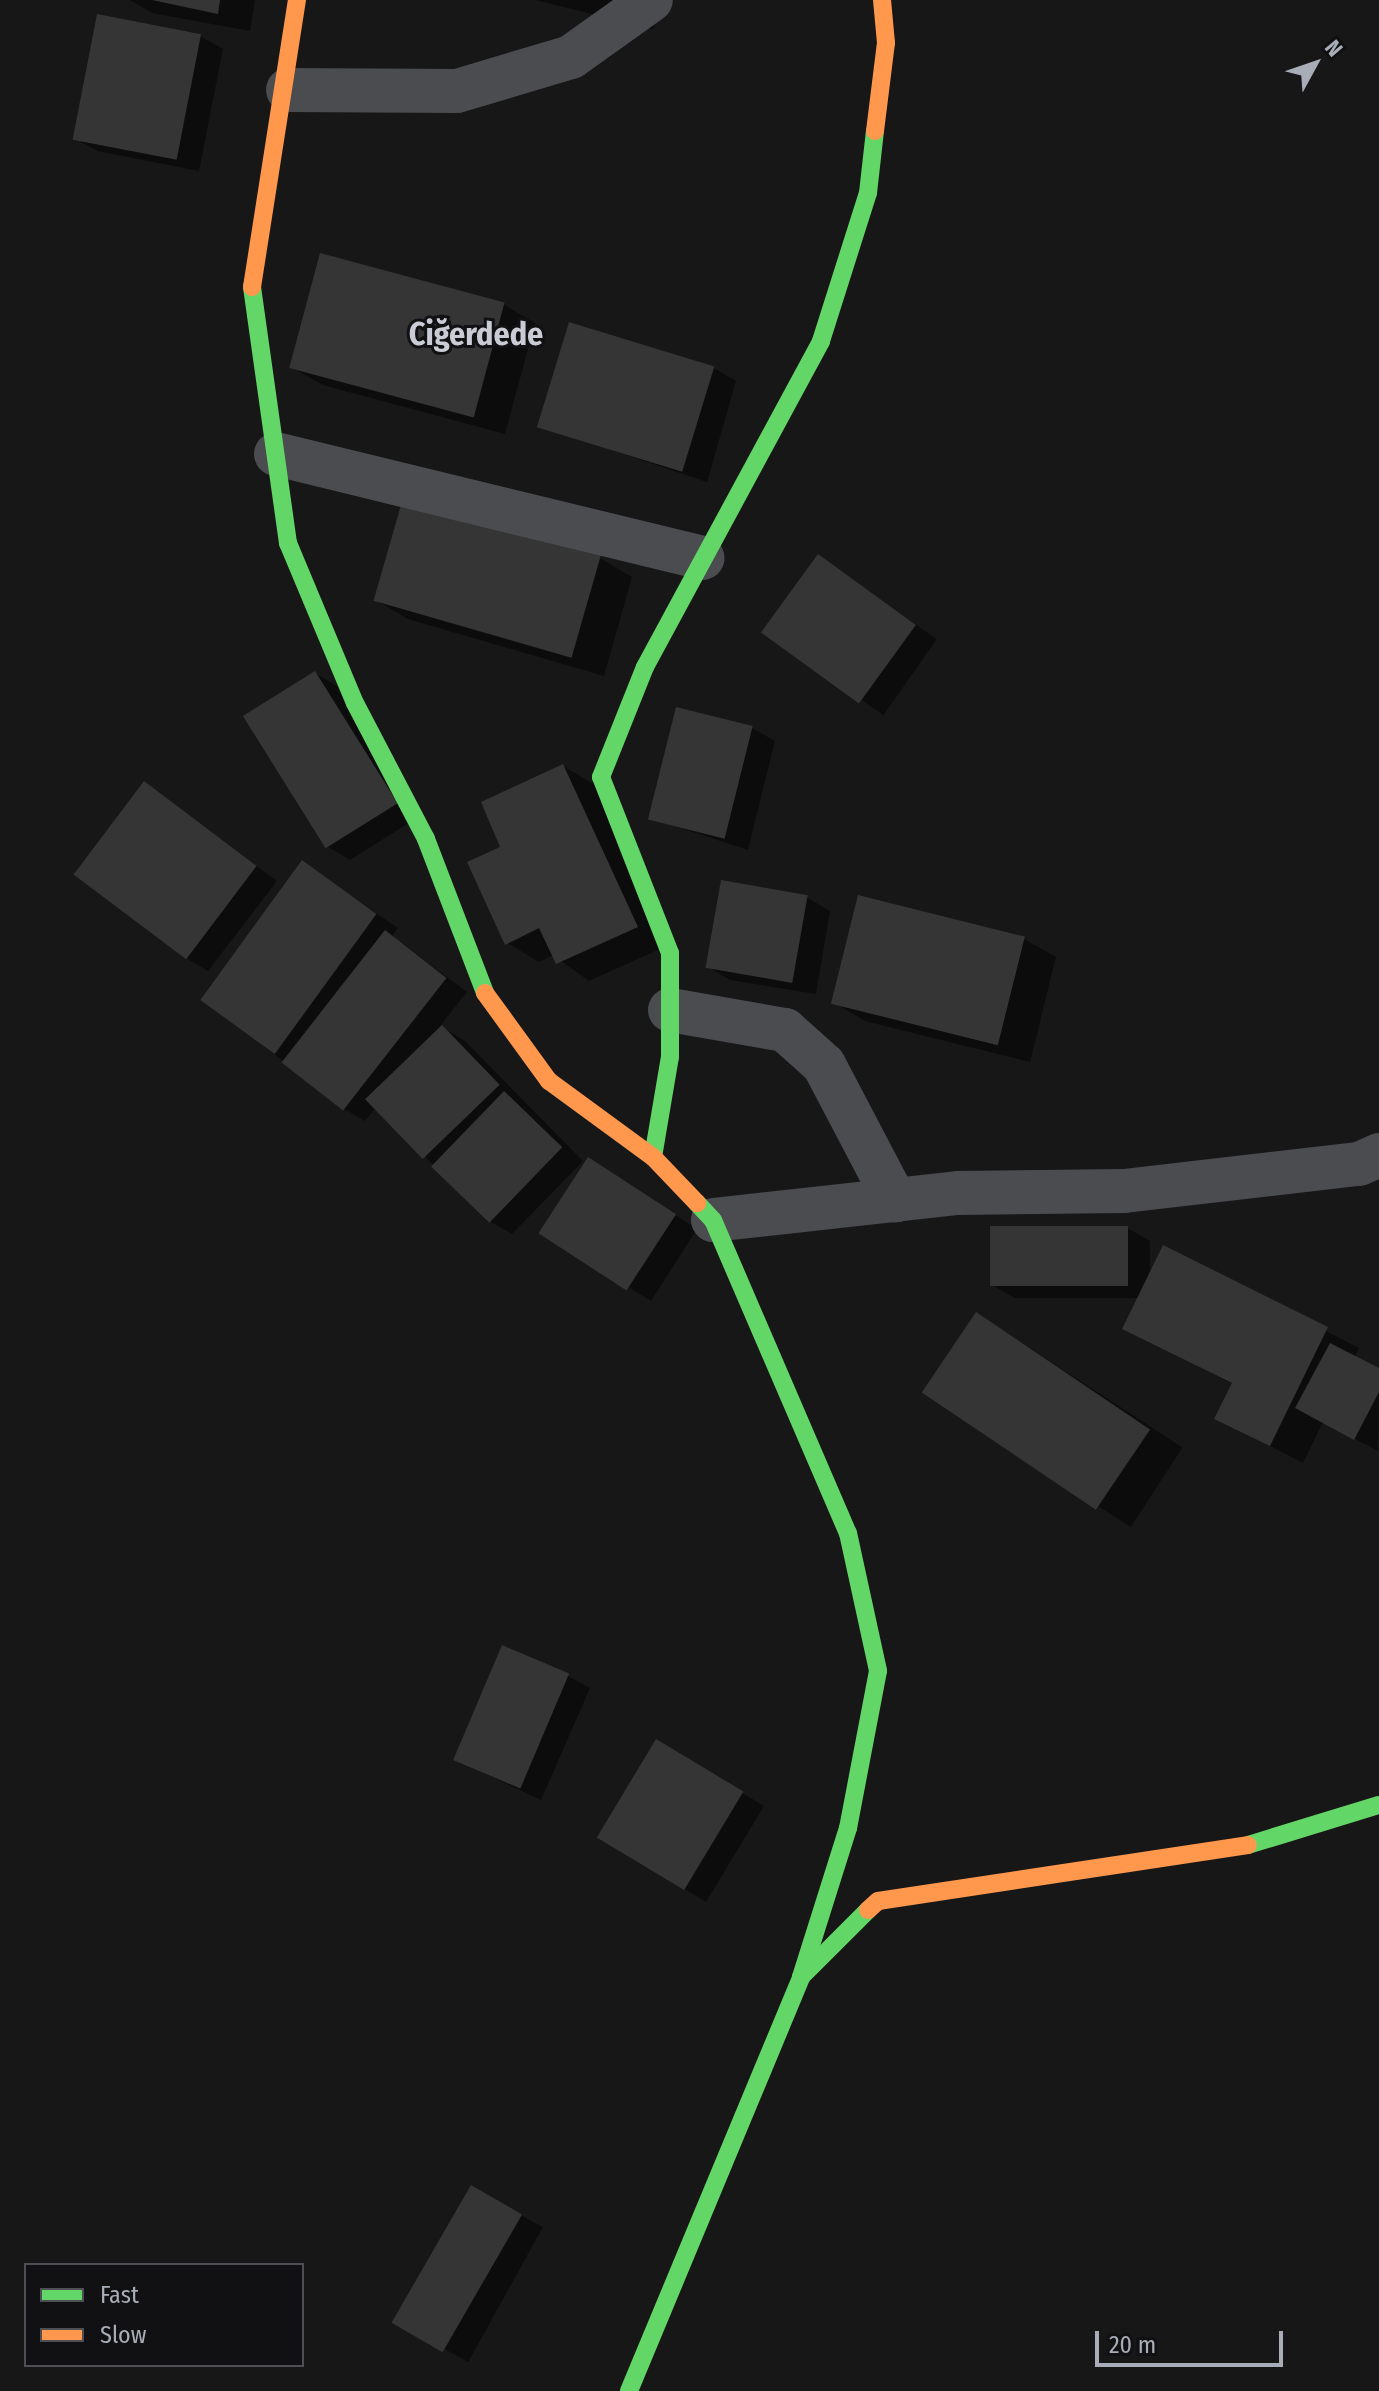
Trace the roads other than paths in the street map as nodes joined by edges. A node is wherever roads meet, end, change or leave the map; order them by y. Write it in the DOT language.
graph roads {
  1 [pos="297,0"];
  2 [pos="651,0"];
  3 [pos="882,0"];
  4 [pos="288,90"];
  5 [pos="276,454"];
  6 [pos="703,558"];
  7 [pos="670,1010"];
  8 [pos="1379,1155"];
  9 [pos="653,1157"];
  10 [pos="895,1200"];
  11 [pos="713,1220"];
  12 [pos="1379,1805"];
  13 [pos="801,1977"];
  14 [pos="629,2391"];
  1 -- 4 [label="street"];
  2 -- 4 [label="street"];
  3 -- 6 [label="street"];
  4 -- 5 [label="street"];
  5 -- 6 [label="street"];
  5 -- 9 [label="street"];
  6 -- 7 [label="street"];
  7 -- 9 [label="street"];
  7 -- 10 [label="street"];
  8 -- 10 [label="street"];
  9 -- 11 [label="street"];
  10 -- 11 [label="street"];
  11 -- 13 [label="street"];
  12 -- 13 [label="street"];
  13 -- 14 [label="street"];
}
